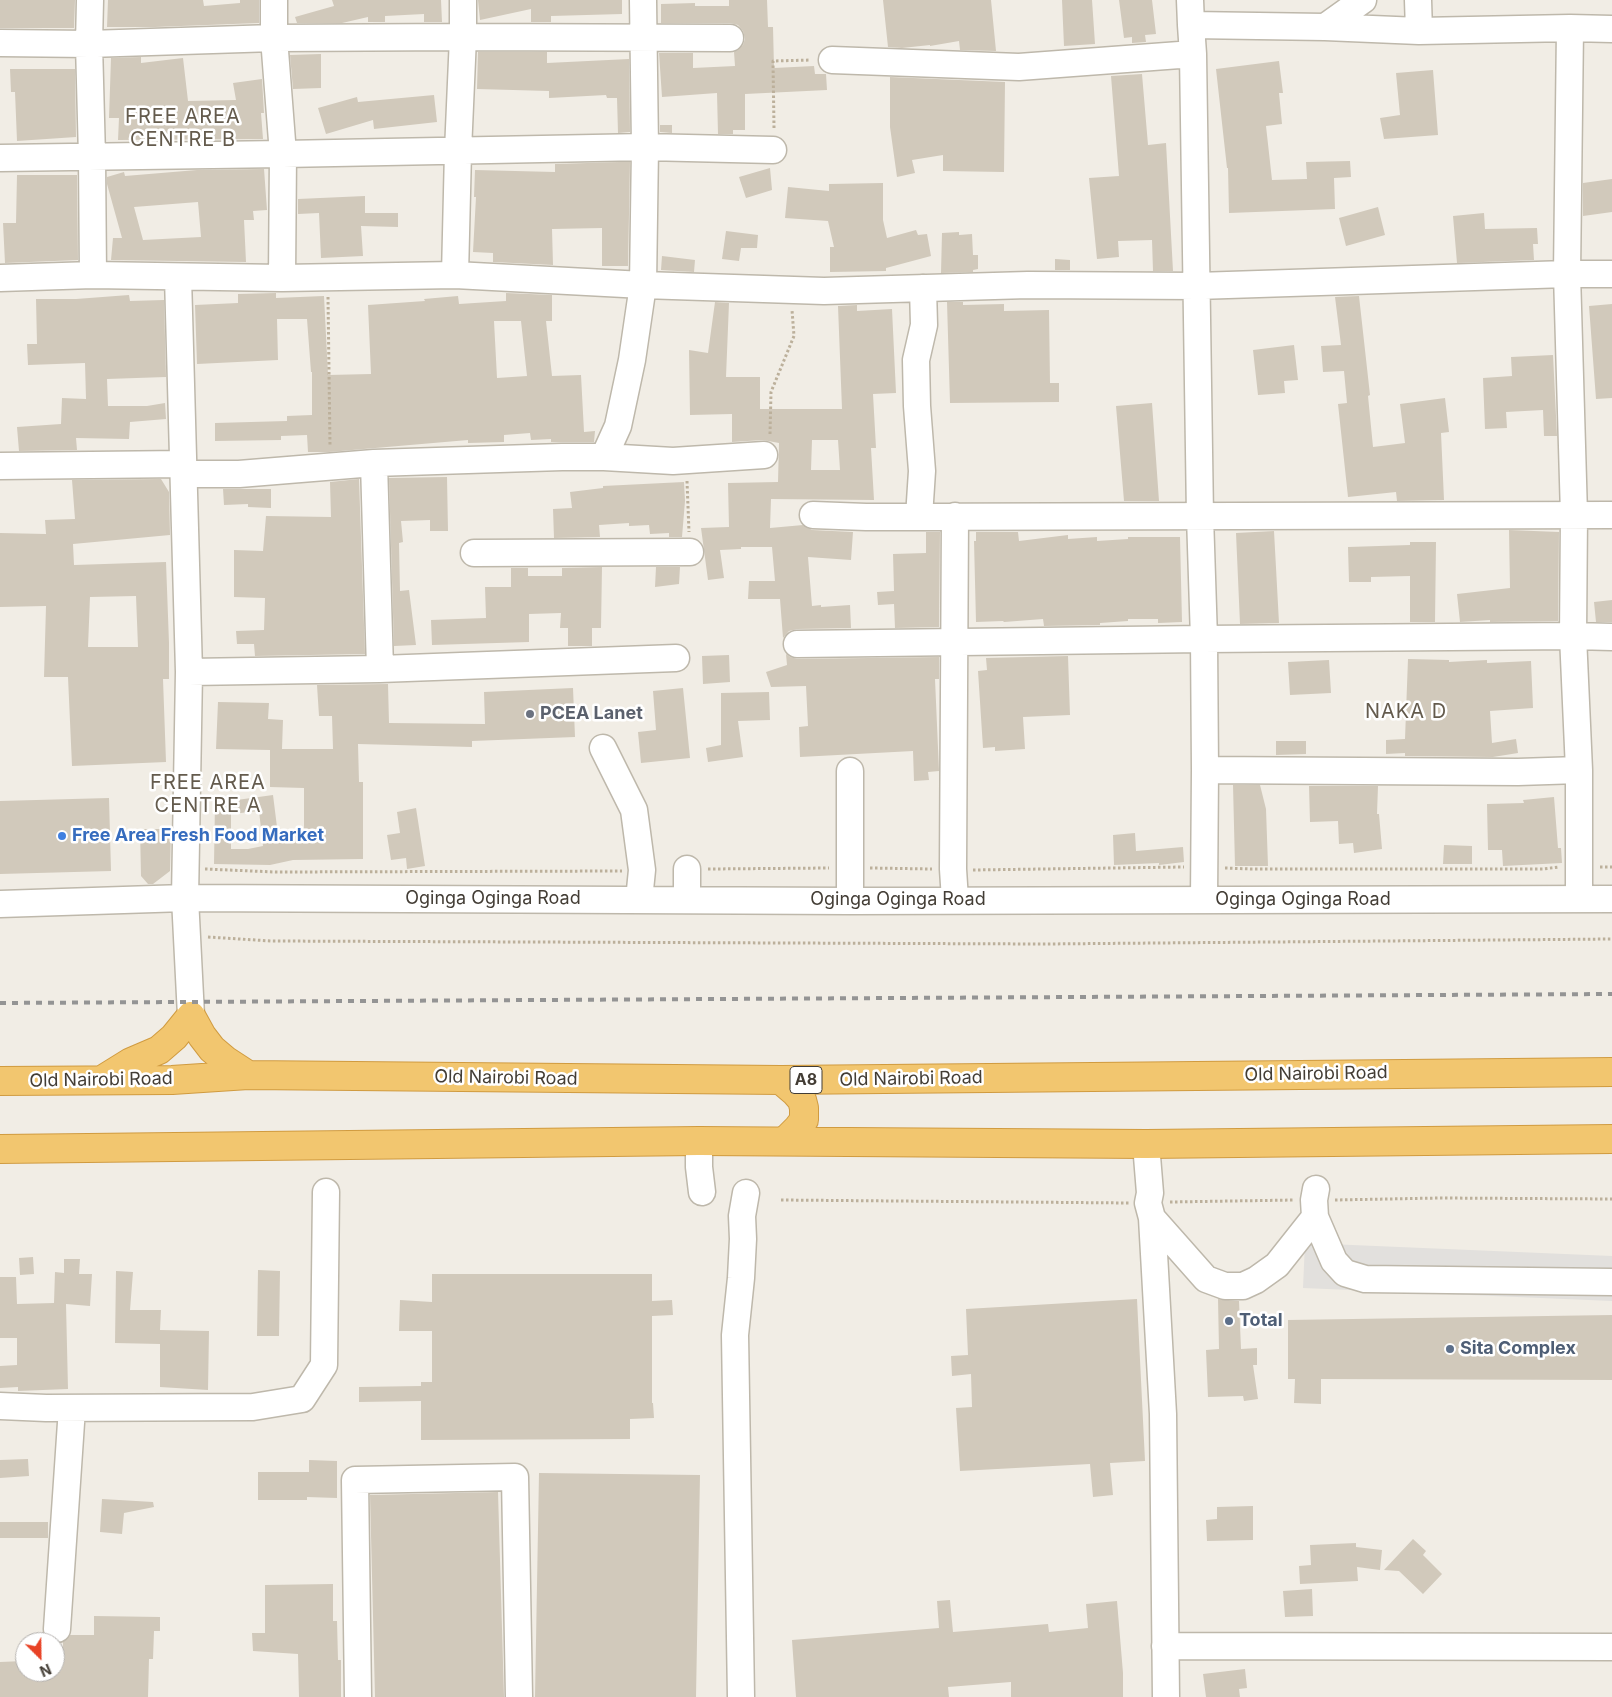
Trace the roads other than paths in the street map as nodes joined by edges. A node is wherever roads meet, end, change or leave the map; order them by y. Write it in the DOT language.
graph roads {
  1 [pos="90,0"];
  2 [pos="274,0"];
  3 [pos="463,0"];
  4 [pos="643,0"];
  5 [pos="1362,0"];
  6 [pos="1418,0"];
  7 [pos="1191,12"];
  8 [pos="1325,27"];
  9 [pos="1570,28"];
  10 [pos="1612,29"];
  11 [pos="1419,31"];
  12 [pos="463,37"];
  13 [pos="274,38"];
  14 [pos="644,38"];
  15 [pos="730,38"];
  16 [pos="0,43"];
  17 [pos="89,44"];
  18 [pos="1193,54"];
  19 [pos="832,60"];
  20 [pos="645,147"];
  21 [pos="773,150"];
  22 [pos="458,151"];
  23 [pos="282,154"];
  24 [pos="92,157"];
  25 [pos="0,158"];
  26 [pos="1567,274"];
  27 [pos="1612,274"];
  28 [pos="93,275"];
  29 [pos="455,275"];
  30 [pos="178,277"];
  31 [pos="0,278"];
  32 [pos="282,278"];
  33 [pos="643,285"];
  34 [pos="1197,286"];
  35 [pos="923,288"];
  36 [pos="764,455"];
  37 [pos="604,458"];
  38 [pos="374,463"];
  39 [pos="0,466"];
  40 [pos="183,469"];
  41 [pos="813,515"];
  42 [pos="1574,515"];
  43 [pos="1612,515"];
  44 [pos="955,516"];
  45 [pos="1200,516"];
  46 [pos="919,517"];
  47 [pos="690,552"];
  48 [pos="474,553"];
  49 [pos="1573,636"];
  50 [pos="1612,637"];
  51 [pos="1204,638"];
  52 [pos="955,642"];
  53 [pos="797,644"];
  54 [pos="676,658"];
  55 [pos="380,669"];
  56 [pos="190,672"];
  57 [pos="603,748"];
  58 [pos="1205,770"];
  59 [pos="1579,770"];
  60 [pos="850,771"];
  61 [pos="955,888"];
  62 [pos="640,889"];
  63 [pos="850,889"];
  64 [pos="184,898"];
  65 [pos="1579,899"];
  66 [pos="1612,899"];
  67 [pos="1204,900"];
  68 [pos="0,904"];
  69 [pos="192,1016"];
  70 [pos="1612,1072"];
  71 [pos="248,1075"];
  72 [pos="102,1080"];
  73 [pos="781,1080"];
  74 [pos="0,1081"];
  75 [pos="1612,1138"];
  76 [pos="699,1141"];
  77 [pos="784,1141"];
  78 [pos="1146,1144"];
  79 [pos="0,1149"];
  80 [pos="326,1192"];
  81 [pos="702,1192"];
  82 [pos="746,1193"];
  83 [pos="1150,1210"];
  84 [pos="1612,1282"];
  85 [pos="0,1406"];
  86 [pos="72,1408"];
  87 [pos="56,1630"];
  88 [pos="1165,1646"];
  89 [pos="1612,1647"];
  90 [pos="358,1697"];
  91 [pos="519,1697"];
  92 [pos="741,1697"];
  93 [pos="1166,1697"];
  1 -- 17 [label="street"];
  2 -- 13 [label="street"];
  3 -- 12 [label="street"];
  4 -- 14 [label="street"];
  5 -- 8 [label="street"];
  6 -- 11 [label="street"];
  7 -- 8 [label="street"];
  7 -- 18 [label="street"];
  8 -- 11 [label="street"];
  9 -- 10 [label="street"];
  9 -- 11 [label="street"];
  9 -- 26 [label="street"];
  12 -- 13 [label="street"];
  12 -- 14 [label="street"];
  12 -- 22 [label="street"];
  13 -- 17 [label="street"];
  13 -- 23 [label="street"];
  14 -- 15 [label="street"];
  14 -- 20 [label="street"];
  16 -- 17 [label="street"];
  17 -- 24 [label="street"];
  18 -- 19 [label="street"];
  18 -- 34 [label="street"];
  20 -- 21 [label="street"];
  20 -- 22 [label="street"];
  20 -- 33 [label="street"];
  22 -- 23 [label="street"];
  22 -- 29 [label="street"];
  23 -- 24 [label="street"];
  23 -- 32 [label="street"];
  24 -- 25 [label="street"];
  24 -- 28 [label="street"];
  26 -- 27 [label="street"];
  26 -- 34 [label="street"];
  26 -- 42 [label="street"];
  28 -- 30 [label="street"];
  28 -- 31 [label="street"];
  29 -- 32 [label="street"];
  29 -- 33 [label="street"];
  30 -- 32 [label="street"];
  30 -- 40 [label="street"];
  33 -- 35 [label="street"];
  33 -- 37 [label="street"];
  34 -- 35 [label="street"];
  34 -- 45 [label="street"];
  35 -- 46 [label="street"];
  36 -- 37 [label="street"];
  37 -- 38 [label="street"];
  38 -- 40 [label="street"];
  38 -- 55 [label="street"];
  39 -- 40 [label="street"];
  40 -- 56 [label="street"];
  41 -- 46 [label="street"];
  42 -- 43 [label="street"];
  42 -- 45 [label="street"];
  42 -- 49 [label="street"];
  44 -- 45 [label="street"];
  44 -- 46 [label="street"];
  44 -- 52 [label="street"];
  45 -- 51 [label="street"];
  47 -- 48 [label="street"];
  49 -- 50 [label="street"];
  49 -- 51 [label="street"];
  49 -- 59 [label="street"];
  51 -- 52 [label="street"];
  51 -- 58 [label="street"];
  52 -- 53 [label="street"];
  52 -- 61 [label="street"];
  54 -- 55 [label="street"];
  55 -- 56 [label="street"];
  56 -- 64 [label="street"];
  57 -- 62 [label="street"];
  58 -- 59 [label="street"];
  58 -- 67 [label="street"];
  59 -- 65 [label="street"];
  60 -- 63 [label="street"];
  61 -- 63 [label="street, Oginga Oginga Road"];
  61 -- 67 [label="street, Oginga Oginga Road"];
  62 -- 63 [label="street, Oginga Oginga Road"];
  62 -- 64 [label="street, Oginga Oginga Road"];
  64 -- 68 [label="street, Oginga Oginga Road"];
  64 -- 69 [label="street"];
  65 -- 66 [label="street, Oginga Oginga Road"];
  65 -- 67 [label="street, Oginga Oginga Road"];
  69 -- 71 [label="highway"];
  69 -- 72 [label="highway"];
  70 -- 73 [label="highway, Old Nairobi Road / A8"];
  71 -- 72 [label="highway, Old Nairobi Road / A8"];
  71 -- 73 [label="highway, Old Nairobi Road / A8"];
  72 -- 74 [label="highway, Old Nairobi Road / A8"];
  73 -- 77 [label="highway"];
  75 -- 78 [label="highway"];
  76 -- 77 [label="highway"];
  76 -- 79 [label="highway"];
  76 -- 81 [label="street"];
  77 -- 78 [label="highway"];
  78 -- 83 [label="street"];
  80 -- 86 [label="street"];
  82 -- 92 [label="street"];
  83 -- 84 [label="street"];
  83 -- 88 [label="street"];
  85 -- 86 [label="street"];
  86 -- 87 [label="street"];
  88 -- 89 [label="street"];
  88 -- 93 [label="street"];
  90 -- 91 [label="street"];
}
